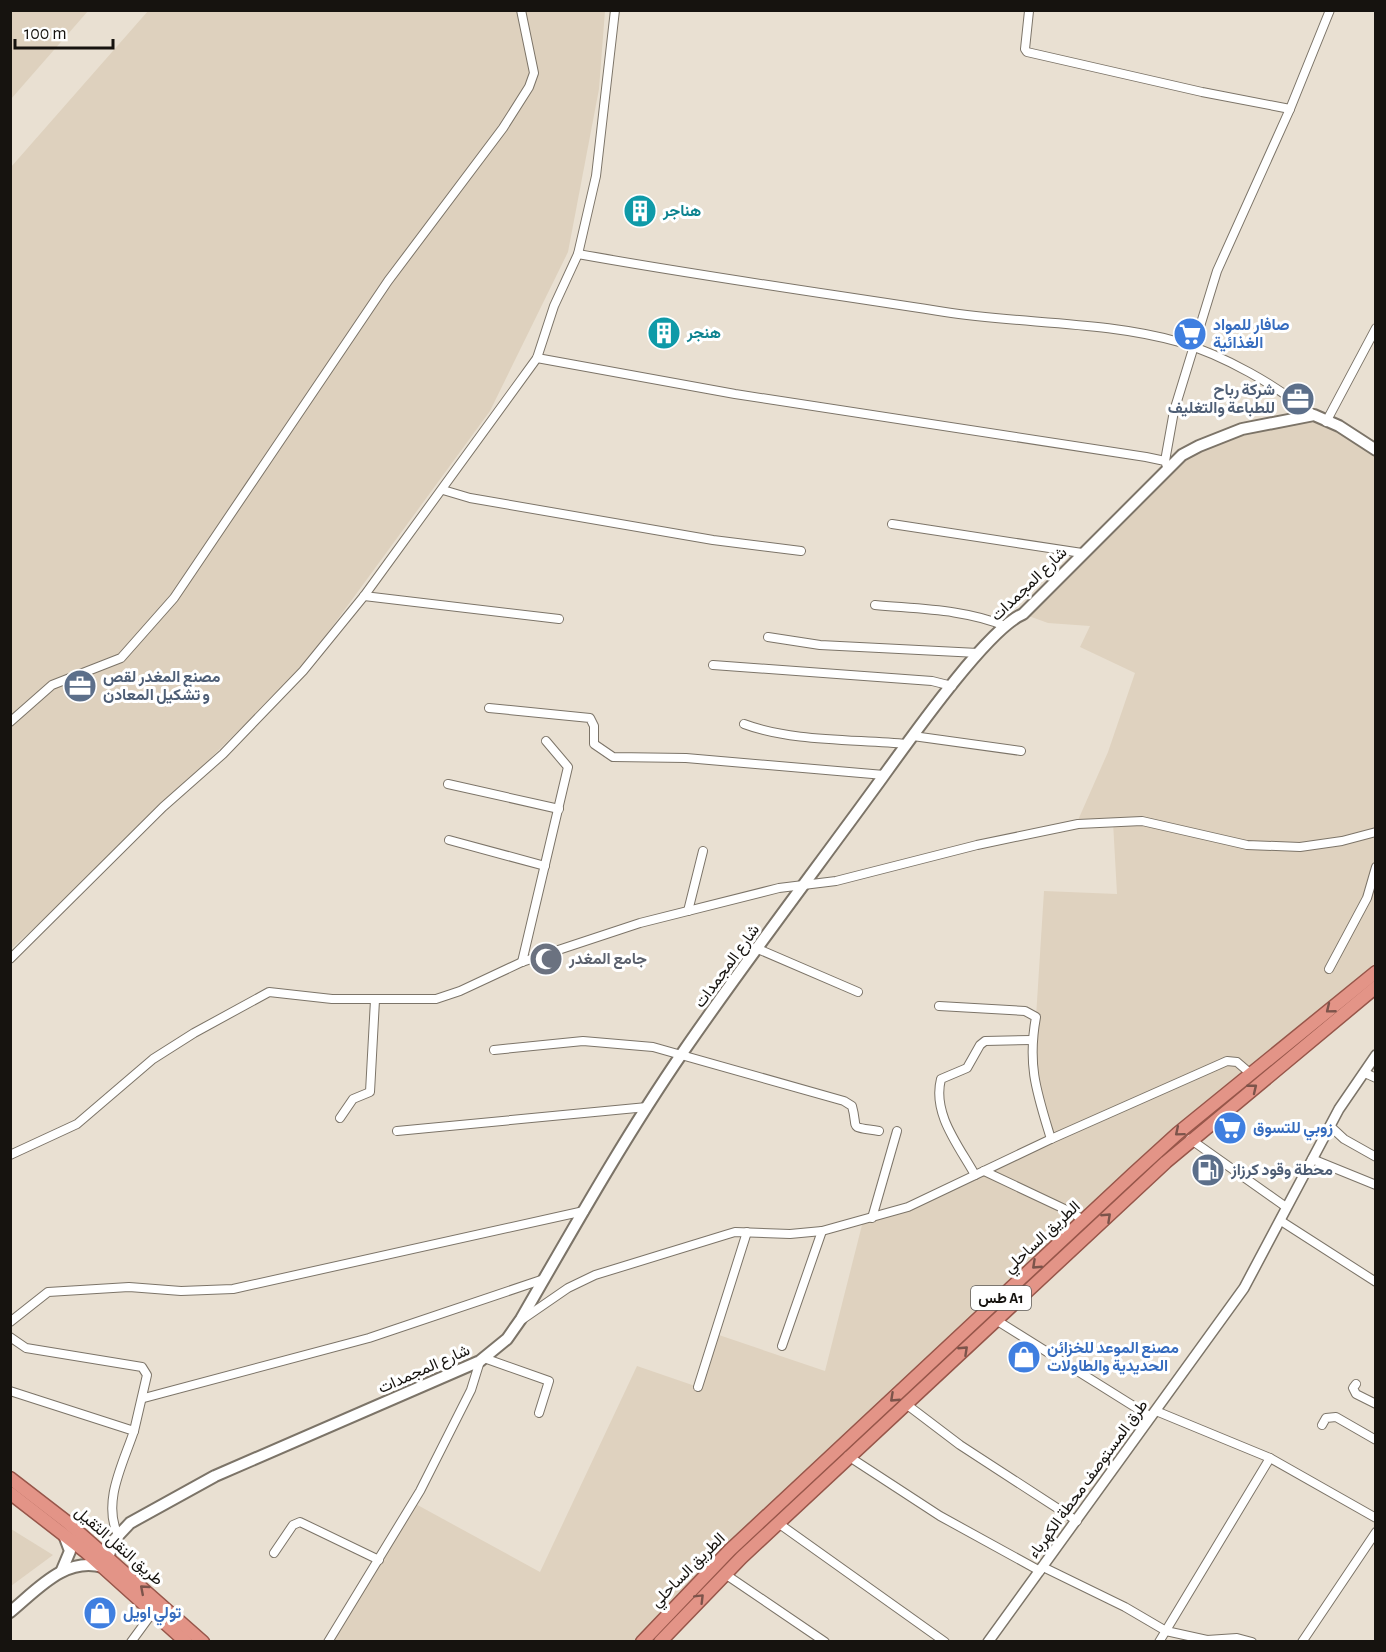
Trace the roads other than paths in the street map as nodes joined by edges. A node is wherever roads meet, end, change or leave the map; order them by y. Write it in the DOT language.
graph roads {
  1 [pos="521,10"];
  2 [pos="615,10"];
  3 [pos="1330,10"];
  4 [pos="1029,11"];
  5 [pos="1290,109"];
  6 [pos="578,254"];
  7 [pos="1376,328"];
  8 [pos="1195,348"];
  9 [pos="537,358"];
  10 [pos="1314,415"];
  11 [pos="1326,422"];
  12 [pos="1376,450"];
  13 [pos="1167,465"];
  14 [pos="443,490"];
  15 [pos="892,524"];
  16 [pos="801,552"];
  17 [pos="1082,554"];
  18 [pos="364,596"];
  19 [pos="875,605"];
  20 [pos="559,619"];
  21 [pos="1005,626"];
  22 [pos="768,637"];
  23 [pos="978,653"];
  24 [pos="713,665"];
  25 [pos="952,686"];
  26 [pos="489,708"];
  27 [pos="10,722"];
  28 [pos="744,724"];
  29 [pos="910,740"];
  30 [pos="546,741"];
  31 [pos="1021,751"];
  32 [pos="884,775"];
  33 [pos="448,784"];
  34 [pos="559,810"];
  35 [pos="1376,832"];
  36 [pos="449,840"];
  37 [pos="703,851"];
  38 [pos="545,866"];
  39 [pos="1376,867"];
  40 [pos="805,886"];
  41 [pos="688,911"];
  42 [pos="758,949"];
  43 [pos="10,959"];
  44 [pos="522,962"];
  45 [pos="1329,969"];
  46 [pos="1376,972"];
  47 [pos="1376,987"];
  48 [pos="858,992"];
  49 [pos="375,1000"];
  50 [pos="939,1006"];
  51 [pos="1032,1040"];
  52 [pos="494,1050"];
  53 [pos="682,1053"];
  54 [pos="1376,1055"];
  55 [pos="1365,1073"];
  56 [pos="1251,1074"];
  57 [pos="1376,1078"];
  58 [pos="647,1107"];
  59 [pos="340,1118"];
  60 [pos="1330,1126"];
  61 [pos="397,1131"];
  62 [pos="879,1131"];
  63 [pos="897,1131"];
  64 [pos="1051,1139"];
  65 [pos="1190,1139"];
  66 [pos="10,1155"];
  67 [pos="1376,1157"];
  68 [pos="1312,1159"];
  69 [pos="984,1172"];
  70 [pos="975,1175"];
  71 [pos="1376,1185"];
  72 [pos="1286,1207"];
  73 [pos="585,1211"];
  74 [pos="872,1218"];
  75 [pos="1084,1221"];
  76 [pos="1281,1221"];
  77 [pos="822,1231"];
  78 [pos="747,1232"];
  79 [pos="544,1279"];
  80 [pos="1376,1282"];
  81 [pos="521,1319"];
  82 [pos="996,1320"];
  83 [pos="10,1322"];
  84 [pos="10,1337"];
  85 [pos="782,1346"];
  86 [pos="482,1360"];
  87 [pos="1356,1384"];
  88 [pos="698,1387"];
  89 [pos="10,1391"];
  90 [pos="144,1398"];
  91 [pos="906,1404"];
  92 [pos="1376,1404"];
  93 [pos="539,1413"];
  94 [pos="1154,1414"];
  95 [pos="1322,1425"];
  96 [pos="134,1431"];
  97 [pos="1376,1440"];
  98 [pos="837,1450"];
  99 [pos="849,1457"];
  100 [pos="1270,1458"];
  101 [pos="10,1478"];
  102 [pos="10,1493"];
  103 [pos="1376,1518"];
  104 [pos="1077,1521"];
  105 [pos="778,1523"];
  106 [pos="1376,1532"];
  107 [pos="64,1534"];
  108 [pos="118,1535"];
  109 [pos="274,1553"];
  110 [pos="378,1560"];
  111 [pos="106,1563"];
  112 [pos="1041,1569"];
  113 [pos="62,1570"];
  114 [pos="725,1574"];
  115 [pos="10,1612"];
  116 [pos="153,1612"];
  117 [pos="1166,1631"];
  118 [pos="131,1641"];
  119 [pos="186,1641"];
  120 [pos="203,1641"];
  121 [pos="328,1641"];
  122 [pos="642,1641"];
  123 [pos="660,1641"];
  124 [pos="825,1641"];
  125 [pos="945,1641"];
  126 [pos="988,1641"];
  127 [pos="1159,1641"];
  128 [pos="1223,1641"];
  129 [pos="1252,1641"];
  130 [pos="1302,1641"];
  1 -- 27 [label="street"];
  2 -- 6 [label="street"];
  3 -- 5 [label="street"];
  4 -- 5 [label="street"];
  5 -- 8 [label="street"];
  6 -- 8 [label="street"];
  6 -- 9 [label="street"];
  7 -- 11 [label="street"];
  8 -- 10 [label="street"];
  8 -- 13 [label="street"];
  9 -- 13 [label="street"];
  9 -- 14 [label="street"];
  10 -- 11 [label="main road"];
  10 -- 13 [label="main road, شارع المجمدات"];
  11 -- 12 [label="main road"];
  13 -- 17 [label="main road, شارع المجمدات"];
  14 -- 16 [label="street"];
  14 -- 18 [label="street"];
  15 -- 17 [label="street"];
  17 -- 21 [label="main road, شارع المجمدات"];
  18 -- 20 [label="street"];
  18 -- 43 [label="street"];
  19 -- 21 [label="street"];
  21 -- 23 [label="main road, شارع المجمدات"];
  22 -- 23 [label="street"];
  23 -- 25 [label="main road, شارع المجمدات"];
  24 -- 25 [label="street"];
  25 -- 29 [label="main road, شارع المجمدات"];
  26 -- 32 [label="street"];
  28 -- 29 [label="street"];
  29 -- 31 [label="street"];
  29 -- 32 [label="main road, شارع المجمدات"];
  30 -- 34 [label="street"];
  32 -- 40 [label="main road, شارع المجمدات"];
  33 -- 34 [label="street"];
  34 -- 38 [label="street"];
  35 -- 40 [label="street"];
  36 -- 38 [label="street"];
  37 -- 41 [label="street"];
  38 -- 44 [label="street"];
  39 -- 45 [label="street"];
  40 -- 41 [label="street"];
  40 -- 42 [label="main road, شارع المجمدات"];
  41 -- 44 [label="street"];
  42 -- 48 [label="street"];
  42 -- 53 [label="main road, شارع المجمدات"];
  44 -- 49 [label="street"];
  46 -- 56 [label="highway, الطريق الساحلي / طس A1, one-way"];
  65 -- 47 [label="highway, الطريق الساحلي / طس A1, one-way"];
  49 -- 59 [label="street"];
  49 -- 66 [label="street"];
  50 -- 51 [label="street"];
  51 -- 64 [label="street"];
  51 -- 70 [label="street"];
  52 -- 53 [label="street"];
  53 -- 58 [label="main road, شارع المجمدات"];
  53 -- 62 [label="street"];
  54 -- 55 [label="street, طرق المستوصف محطة الكهرباء"];
  55 -- 57 [label="street"];
  55 -- 60 [label="street, طرق المستوصف محطة الكهرباء"];
  56 -- 64 [label="street"];
  56 -- 75 [label="highway, الطريق الساحلي / طس A1, one-way"];
  58 -- 61 [label="street"];
  58 -- 73 [label="main road, شارع المجمدات"];
  60 -- 67 [label="street"];
  60 -- 68 [label="street, طرق المستوصف محطة الكهرباء"];
  63 -- 74 [label="street"];
  64 -- 69 [label="street"];
  65 -- 72 [label="street"];
  82 -- 65 [label="highway, الطريق الساحلي / طس A1, one-way"];
  68 -- 71 [label="street"];
  68 -- 72 [label="street, طرق المستوصف محطة الكهرباء"];
  69 -- 70 [label="street"];
  69 -- 75 [label="street"];
  70 -- 74 [label="street"];
  72 -- 76 [label="street, طرق المستوصف محطة الكهرباء"];
  73 -- 79 [label="main road, شارع المجمدات"];
  73 -- 83 [label="street"];
  74 -- 77 [label="street"];
  75 -- 98 [label="highway, الطريق الساحلي / طس A1, one-way"];
  76 -- 80 [label="street"];
  76 -- 94 [label="street, طرق المستوصف محطة الكهرباء"];
  77 -- 78 [label="street"];
  77 -- 85 [label="street"];
  78 -- 81 [label="street"];
  78 -- 88 [label="street"];
  79 -- 81 [label="main road, شارع المجمدات"];
  79 -- 90 [label="street"];
  81 -- 86 [label="main road, شارع المجمدات"];
  91 -- 82 [label="highway, الطريق الساحلي / طس A1, one-way"];
  82 -- 94 [label="street"];
  84 -- 90 [label="street"];
  86 -- 93 [label="street"];
  86 -- 108 [label="main road, شارع المجمدات"];
  86 -- 110 [label="street"];
  87 -- 92 [label="street"];
  89 -- 96 [label="street"];
  90 -- 96 [label="street"];
  91 -- 99 [label="highway, الطريق الساحلي / طس A1"];
  91 -- 104 [label="street"];
  94 -- 100 [label="street"];
  94 -- 104 [label="street, طرق المستوصف محطة الكهرباء"];
  95 -- 97 [label="street"];
  96 -- 108 [label="street"];
  98 -- 99 [label="street"];
  98 -- 122 [label="highway, الطريق الساحلي / طس A1"];
  99 -- 105 [label="highway, الطريق الساحلي / طس A1"];
  99 -- 112 [label="street"];
  100 -- 103 [label="street"];
  100 -- 117 [label="street"];
  101 -- 111 [label="highway, طريق النقل الثقيل"];
  102 -- 107 [label="highway, طريق النقل الثقيل"];
  104 -- 112 [label="street, طرق المستوصف محطة الكهرباء"];
  105 -- 114 [label="highway, الطريق الساحلي / طس A1"];
  105 -- 125 [label="street"];
  106 -- 130 [label="street"];
  107 -- 111 [label="highway, طريق النقل الثقيل"];
  107 -- 113 [label="main road"];
  108 -- 111 [label="main road, شارع المجمدات"];
  109 -- 110 [label="street"];
  110 -- 121 [label="street"];
  111 -- 113 [label="main road"];
  111 -- 116 [label="highway, طريق النقل الثقيل"];
  120 -- 111 [label="highway, طريق النقل الثقيل, one-way"];
  112 -- 117 [label="street"];
  112 -- 126 [label="street, طرق المستوصف محطة الكهرباء"];
  113 -- 115 [label="main road"];
  123 -- 114 [label="highway, الطريق الساحلي / طس A1, one-way"];
  114 -- 124 [label="street"];
  116 -- 118 [label="street"];
  116 -- 119 [label="highway, طريق النقل الثقيل"];
  117 -- 127 [label="street"];
  117 -- 128 [label="street"];
  128 -- 129 [label="street"];
}
